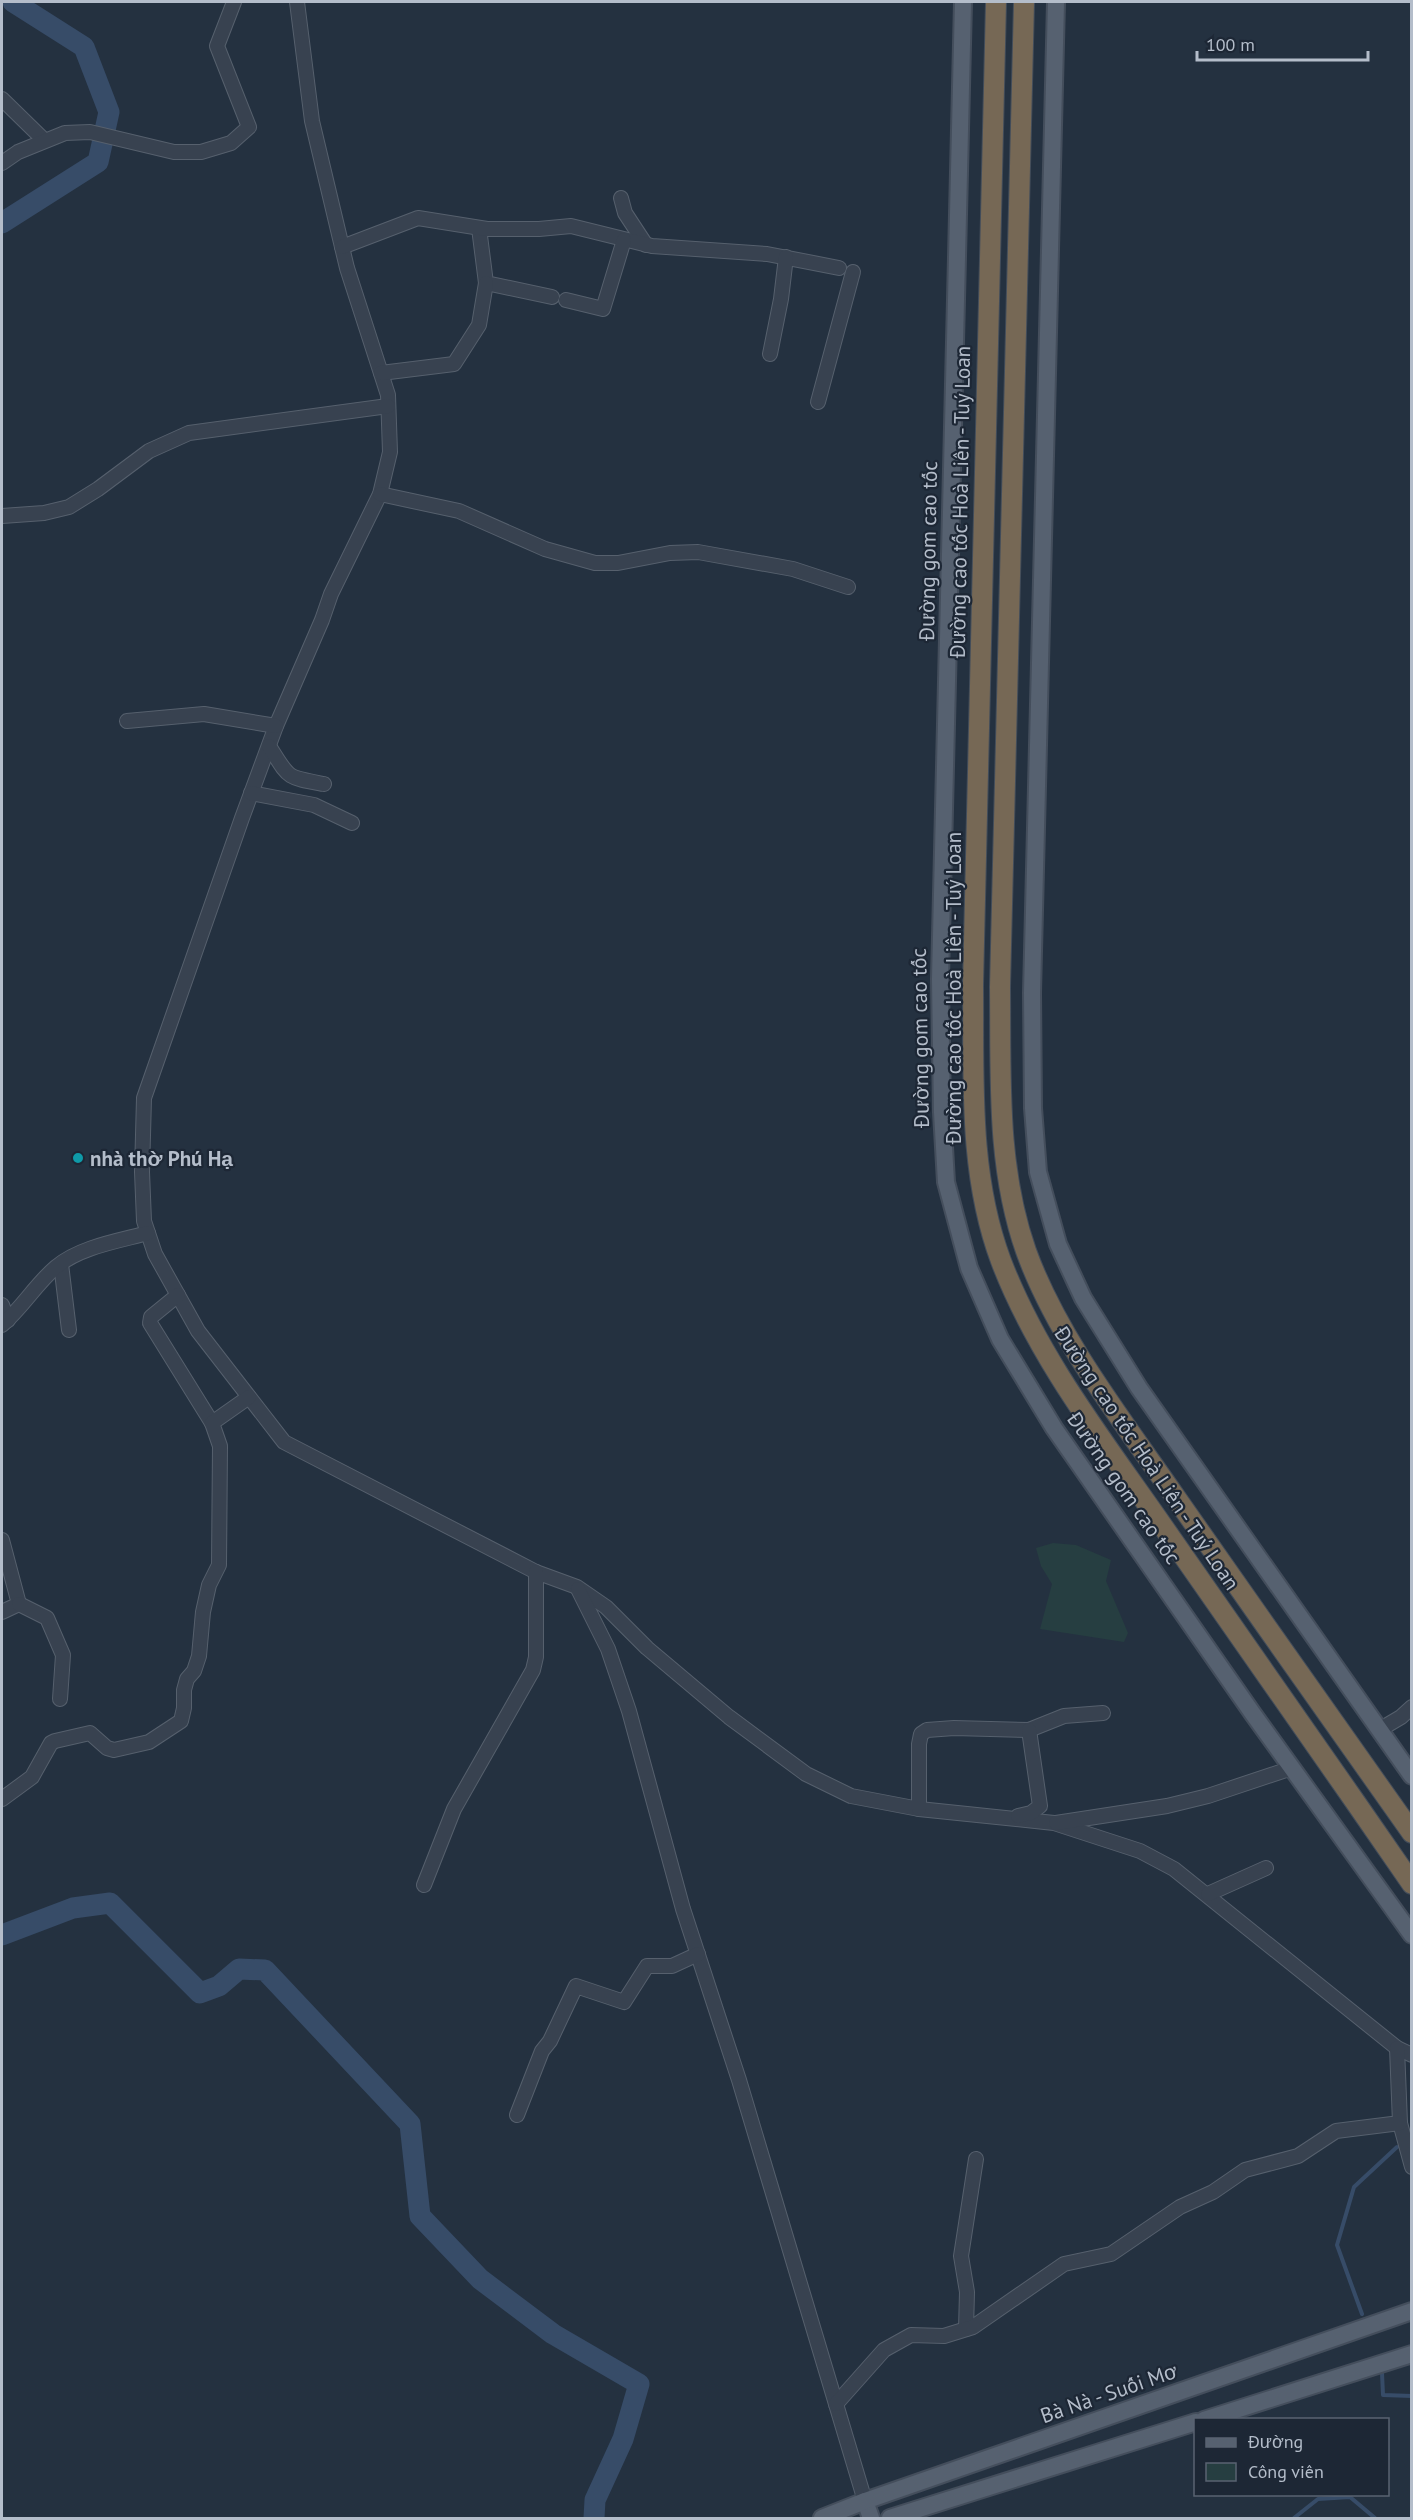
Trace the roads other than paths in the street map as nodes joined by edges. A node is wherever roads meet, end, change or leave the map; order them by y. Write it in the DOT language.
graph roads {
  1 [pos="234,2"];
  2 [pos="297,2"];
  3 [pos="963,2"];
  4 [pos="996,2"];
  5 [pos="1024,2"];
  6 [pos="1056,2"];
  7 [pos="2,99"];
  8 [pos="44,140"];
  9 [pos="2,163"];
  10 [pos="621,198"];
  11 [pos="479,228"];
  12 [pos="624,240"];
  13 [pos="646,245"];
  14 [pos="342,247"];
  15 [pos="786,257"];
  16 [pos="486,283"];
  17 [pos="770,354"];
  18 [pos="381,373"];
  19 [pos="818,402"];
  20 [pos="388,406"];
  21 [pos="380,494"];
  22 [pos="2,516"];
  23 [pos="848,587"];
  24 [pos="127,722"];
  25 [pos="276,726"];
  26 [pos="269,746"];
  27 [pos="324,784"];
  28 [pos="251,793"];
  29 [pos="352,823"];
  30 [pos="148,1233"];
  31 [pos="61,1264"];
  32 [pos="178,1295"];
  33 [pos="2,1305"];
  34 [pos="5,1322"];
  35 [pos="69,1330"];
  36 [pos="249,1397"];
  37 [pos="212,1423"];
  38 [pos="2,1540"];
  39 [pos="536,1572"];
  40 [pos="577,1587"];
  41 [pos="19,1604"];
  42 [pos="2,1612"];
  43 [pos="631,1630"];
  44 [pos="608,1649"];
  45 [pos="1301,1676"];
  46 [pos="60,1699"];
  47 [pos="1412,1707"];
  48 [pos="1103,1713"];
  49 [pos="1029,1730"];
  50 [pos="1379,1730"];
  51 [pos="1331,1766"];
  52 [pos="1292,1768"];
  53 [pos="1412,1776"];
  54 [pos="2,1799"];
  55 [pos="918,1809"];
  56 [pos="1007,1819"];
  57 [pos="1412,1822"];
  58 [pos="1054,1823"];
  59 [pos="1412,1833"];
  60 [pos="1266,1868"];
  61 [pos="1412,1884"];
  62 [pos="424,1885"];
  63 [pos="1412,1892"];
  64 [pos="1208,1894"];
  65 [pos="1412,1935"];
  66 [pos="698,1954"];
  67 [pos="1397,2048"];
  68 [pos="1412,2055"];
  69 [pos="518,2115"];
  70 [pos="1400,2123"];
  71 [pos="975,2159"];
  72 [pos="1412,2167"];
  73 [pos="1407,2312"];
  74 [pos="966,2329"];
  75 [pos="1411,2354"];
  76 [pos="836,2404"];
  77 [pos="1210,2418"];
  78 [pos="1194,2423"];
  79 [pos="865,2501"];
  80 [pos="822,2518"];
  81 [pos="871,2518"];
  82 [pos="890,2518"];
  1 -- 8 [label="street"];
  2 -- 14 [label="street"];
  3 -- 52 [label="main road, Đường gom cao tốc"];
  4 -- 51 [label="highway, Đường cao tốc Hoà Liên - Tuý Loan"];
  5 -- 45 [label="highway, Đường cao tốc Hoà Liên - Tuý Loan"];
  6 -- 50 [label="main road"];
  7 -- 8 [label="street"];
  8 -- 9 [label="street"];
  10 -- 13 [label="street"];
  11 -- 12 [label="street"];
  11 -- 14 [label="street"];
  11 -- 16 [label="street"];
  12 -- 13 [label="street"];
  12 -- 16 [label="street"];
  13 -- 15 [label="street"];
  14 -- 18 [label="street"];
  15 -- 17 [label="street"];
  15 -- 19 [label="street"];
  16 -- 18 [label="street"];
  18 -- 20 [label="street"];
  20 -- 21 [label="street"];
  20 -- 22 [label="street"];
  21 -- 23 [label="street"];
  21 -- 25 [label="street"];
  24 -- 25 [label="street"];
  25 -- 26 [label="street"];
  26 -- 27 [label="street"];
  26 -- 28 [label="street"];
  28 -- 29 [label="street"];
  28 -- 30 [label="street"];
  30 -- 31 [label="street"];
  30 -- 32 [label="street"];
  31 -- 34 [label="street"];
  31 -- 35 [label="street"];
  32 -- 36 [label="street"];
  32 -- 37 [label="street"];
  33 -- 34 [label="street"];
  36 -- 37 [label="street"];
  36 -- 39 [label="street"];
  37 -- 54 [label="street"];
  38 -- 41 [label="street"];
  39 -- 40 [label="street"];
  39 -- 62 [label="street"];
  40 -- 43 [label="street"];
  40 -- 44 [label="street"];
  41 -- 42 [label="street"];
  41 -- 46 [label="street"];
  43 -- 44 [label="street"];
  43 -- 55 [label="street"];
  44 -- 66 [label="street"];
  45 -- 57 [label="highway"];
  45 -- 59 [label="highway, Đường cao tốc Hoà Liên - Tuý Loan"];
  47 -- 50 [label="street"];
  48 -- 49 [label="street"];
  49 -- 55 [label="street"];
  49 -- 56 [label="street"];
  50 -- 53 [label="main road"];
  51 -- 61 [label="highway, Đường cao tốc Hoà Liên - Tuý Loan"];
  51 -- 63 [label="highway"];
  52 -- 58 [label="street"];
  52 -- 65 [label="main road, Đường gom cao tốc"];
  55 -- 56 [label="street"];
  56 -- 58 [label="street"];
  58 -- 64 [label="street"];
  60 -- 64 [label="street"];
  64 -- 67 [label="street"];
  66 -- 69 [label="street"];
  66 -- 76 [label="street"];
  67 -- 68 [label="street"];
  67 -- 70 [label="street"];
  70 -- 72 [label="street"];
  70 -- 74 [label="street"];
  71 -- 74 [label="street"];
  73 -- 79 [label="main road, Bà Nà - Suối Mơ"];
  74 -- 76 [label="street"];
  75 -- 77 [label="main road"];
  76 -- 79 [label="street"];
  78 -- 82 [label="main road"];
  79 -- 80 [label="main road, Bà Nà - Suối Mơ"];
  79 -- 81 [label="main road"];
}
